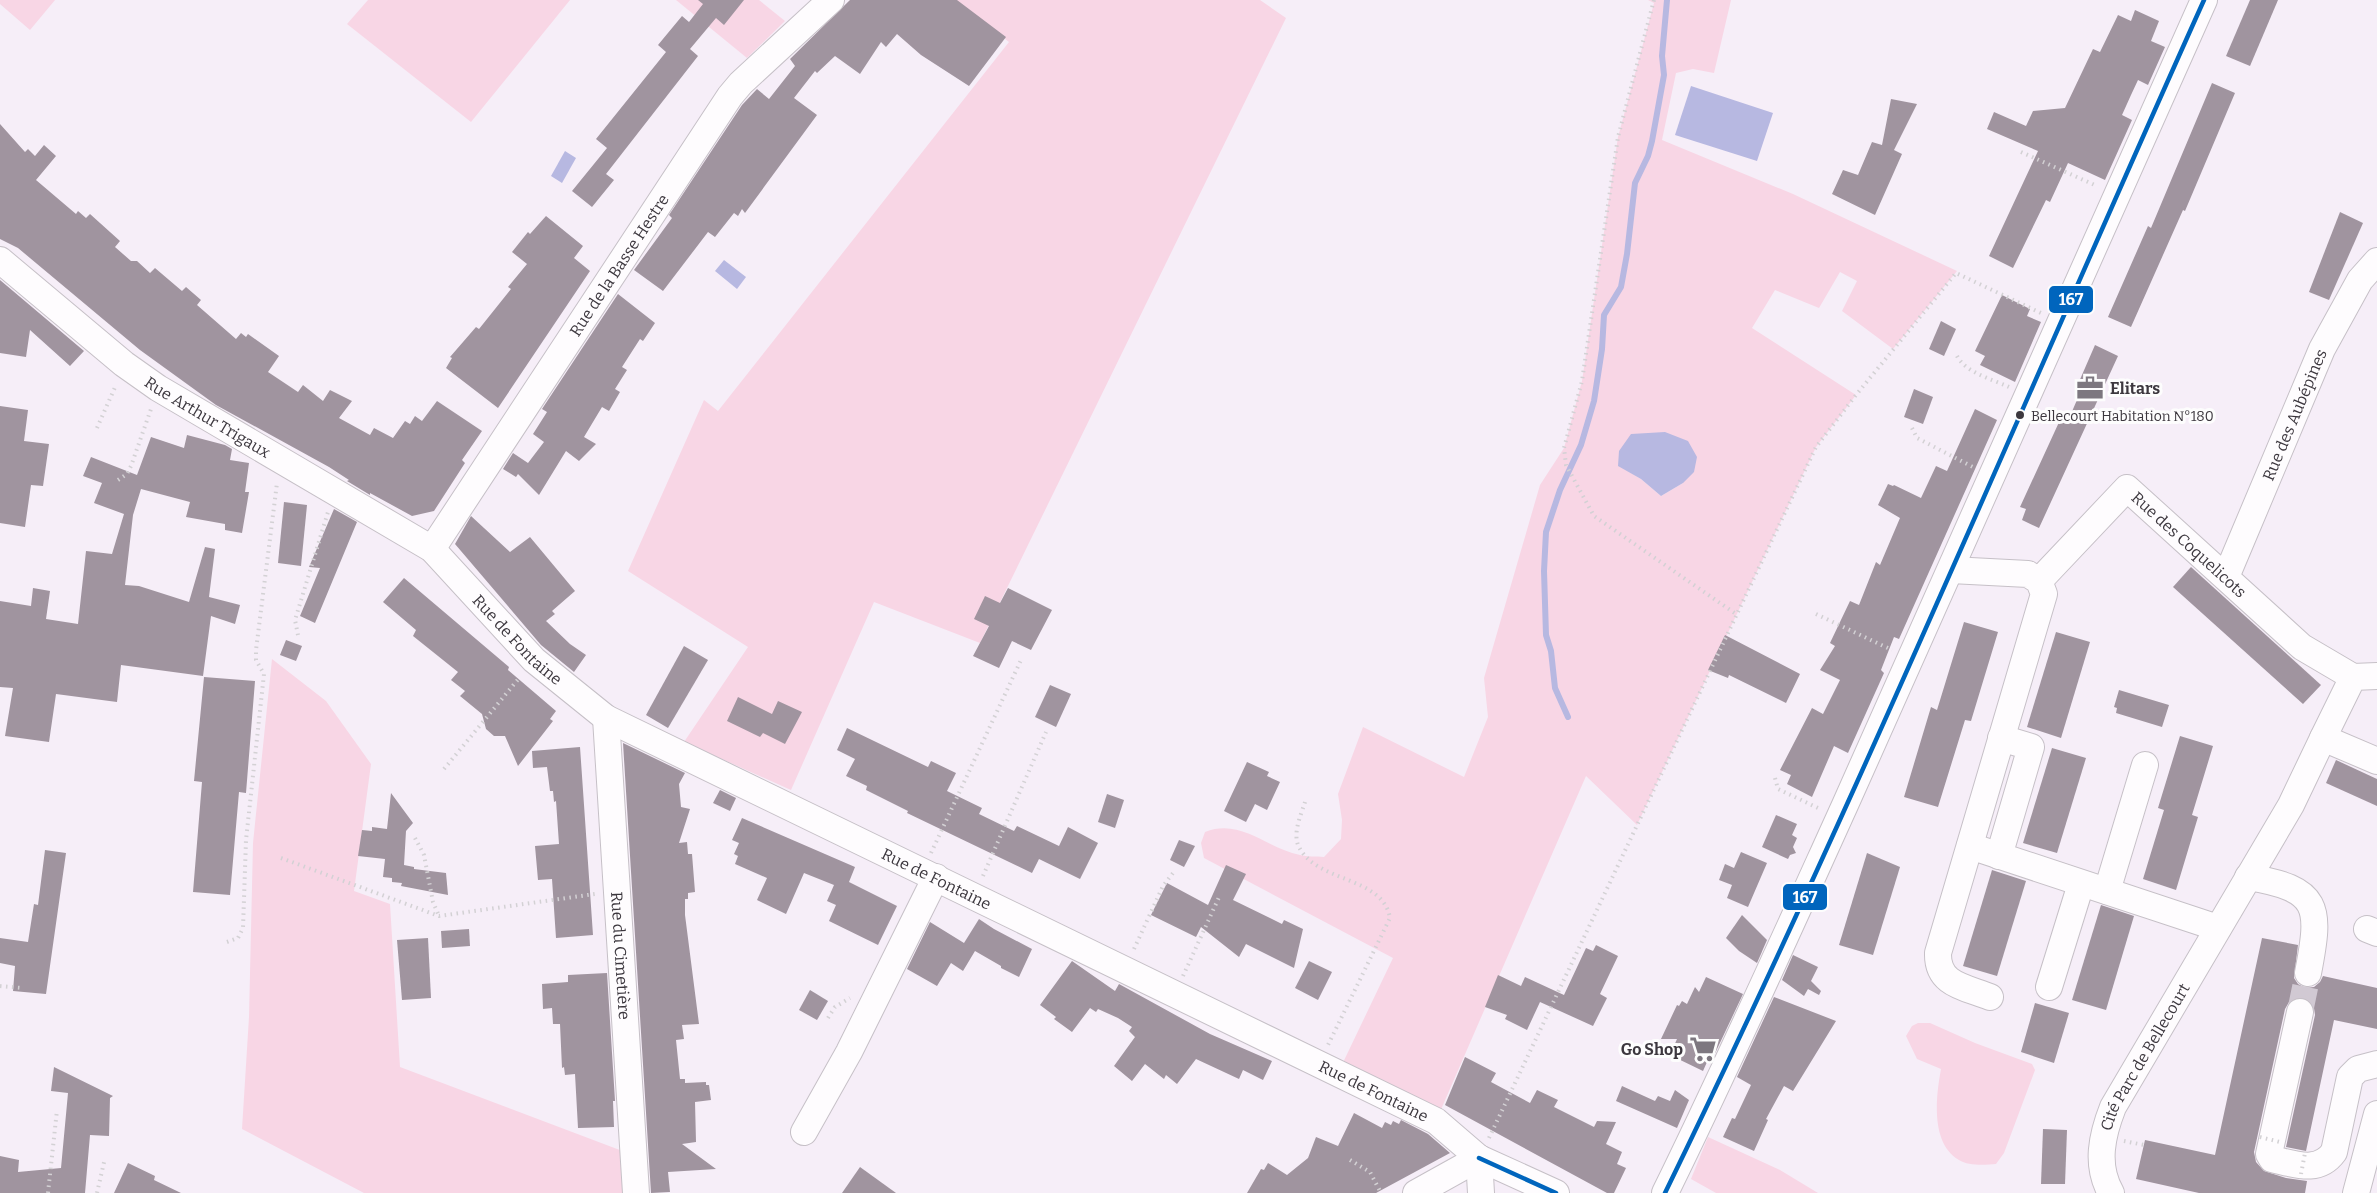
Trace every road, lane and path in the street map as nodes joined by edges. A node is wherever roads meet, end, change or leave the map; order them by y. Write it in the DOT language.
graph roads {
  1 [pos="831,0"];
  2 [pos="1654,0"];
  3 [pos="2204,0"];
  4 [pos="2021,152"];
  5 [pos="2116,194"];
  6 [pos="0,260"];
  7 [pos="2377,261"];
  8 [pos="2060,321"];
  9 [pos="1957,356"];
  10 [pos="124,364"];
  11 [pos="158,388"];
  12 [pos="2027,395"];
  13 [pos="97,428"];
  14 [pos="1912,428"];
  15 [pos="280,461"];
  16 [pos="1992,476"];
  17 [pos="118,480"];
  18 [pos="333,493"];
  19 [pos="432,549"];
  20 [pos="1951,570"];
  21 [pos="2226,577"];
  22 [pos="2039,581"];
  23 [pos="1736,614"];
  24 [pos="1816,614"];
  25 [pos="298,635"];
  26 [pos="1911,659"];
  27 [pos="534,660"];
  28 [pos="1021,660"];
  29 [pos="2365,676"];
  30 [pos="606,718"];
  31 [pos="1046,732"];
  32 [pos="2001,738"];
  33 [pos="2323,738"];
  34 [pos="2377,761"];
  35 [pos="2145,765"];
  36 [pos="444,770"];
  37 [pos="1775,778"];
  38 [pos="1305,802"];
  39 [pos="1839,818"];
  40 [pos="415,838"];
  41 [pos="1970,846"];
  42 [pos="1999,856"];
  43 [pos="281,858"];
  44 [pos="1173,873"];
  45 [pos="929,874"];
  46 [pos="2248,877"];
  47 [pos="2081,884"];
  48 [pos="2107,891"];
  49 [pos="617,893"];
  50 [pos="1220,895"];
  51 [pos="974,896"];
  52 [pos="439,916"];
  53 [pos="2218,928"];
  54 [pos="227,942"];
  55 [pos="1124,969"];
  56 [pos="2308,973"];
  57 [pos="0,986"];
  58 [pos="2049,987"];
  59 [pos="22,988"];
  60 [pos="1173,993"];
  61 [pos="1990,997"];
  62 [pos="2300,1012"];
  63 [pos="1319,1064"];
  64 [pos="2377,1064"];
  65 [pos="57,1110"];
  66 [pos="2377,1114"];
  67 [pos="804,1132"];
  68 [pos="105,1158"];
  69 [pos="1479,1158"];
  70 [pos="1350,1160"];
  71 [pos="2109,1192"];
  72 [pos="48,1193"];
  73 [pos="97,1193"];
  74 [pos="636,1193"];
  75 [pos="1381,1193"];
  76 [pos="1416,1193"];
  77 [pos="1480,1193"];
  78 [pos="1556,1193"];
  79 [pos="1665,1193"];
  80 [pos="2356,1193"];
  1 -- 19 [label="street, Rue de la Basse Hestre"];
  2 -- 23 [label="path"];
  3 -- 5 [label="street"];
  4 -- 5 [label="path"];
  5 -- 8 [label="street"];
  6 -- 10 [label="street, Rue Arthur Trigaux"];
  7 -- 21 [label="street, Rue des Aubépines"];
  8 -- 12 [label="street"];
  8 -- 23 [label="path"];
  9 -- 12 [label="path"];
  10 -- 11 [label="street, Rue Arthur Trigaux"];
  10 -- 13 [label="path"];
  11 -- 15 [label="street, Rue Arthur Trigaux"];
  11 -- 17 [label="path"];
  12 -- 16 [label="street"];
  14 -- 16 [label="path"];
  15 -- 18 [label="street, Rue Arthur Trigaux"];
  15 -- 54 [label="path"];
  16 -- 20 [label="street"];
  18 -- 19 [label="street, Rue Arthur Trigaux"];
  18 -- 25 [label="path"];
  19 -- 27 [label="street, Rue de Fontaine"];
  20 -- 22 [label="street"];
  20 -- 26 [label="street"];
  21 -- 22 [label="street, Rue des Coquelicots"];
  21 -- 29 [label="street, Rue des Coquelicots"];
  22 -- 32 [label="street"];
  23 -- 69 [label="path"];
  24 -- 26 [label="path"];
  26 -- 39 [label="street"];
  27 -- 30 [label="street, Rue de Fontaine"];
  27 -- 36 [label="path"];
  28 -- 45 [label="path"];
  29 -- 33 [label="street, Rue des Coquelicots"];
  30 -- 45 [label="street, Rue de Fontaine"];
  30 -- 49 [label="street, Rue du Cimetière"];
  31 -- 51 [label="path"];
  32 -- 41 [label="street"];
  32 -- 42 [label="street"];
  33 -- 34 [label="street"];
  33 -- 46 [label="street, Cité Parc de Bellecourt"];
  35 -- 48 [label="street"];
  37 -- 39 [label="path"];
  38 -- 63 [label="path"];
  39 -- 79 [label="street"];
  40 -- 52 [label="path"];
  41 -- 42 [label="street"];
  41 -- 61 [label="street"];
  42 -- 47 [label="street"];
  43 -- 52 [label="path"];
  44 -- 55 [label="path"];
  45 -- 51 [label="street, Rue de Fontaine"];
  45 -- 67 [label="street"];
  46 -- 53 [label="street, Cité Parc de Bellecourt"];
  46 -- 56 [label="street"];
  47 -- 48 [label="street"];
  47 -- 58 [label="street"];
  48 -- 53 [label="street"];
  49 -- 52 [label="path"];
  49 -- 74 [label="street, Rue du Cimetière"];
  50 -- 60 [label="path"];
  51 -- 55 [label="street, Rue de Fontaine"];
  53 -- 71 [label="street, Cité Parc de Bellecourt"];
  55 -- 60 [label="street, Rue de Fontaine"];
  57 -- 59 [label="path"];
  60 -- 63 [label="street, Rue de Fontaine"];
  62 -- 64 [label="street"];
  63 -- 69 [label="street, Rue de Fontaine"];
  65 -- 72 [label="path"];
  66 -- 80 [label="street"];
  68 -- 73 [label="path"];
  69 -- 76 [label="street"];
  69 -- 77 [label="street"];
  69 -- 78 [label="street, Rue de Fontaine"];
  70 -- 75 [label="path"];
}
